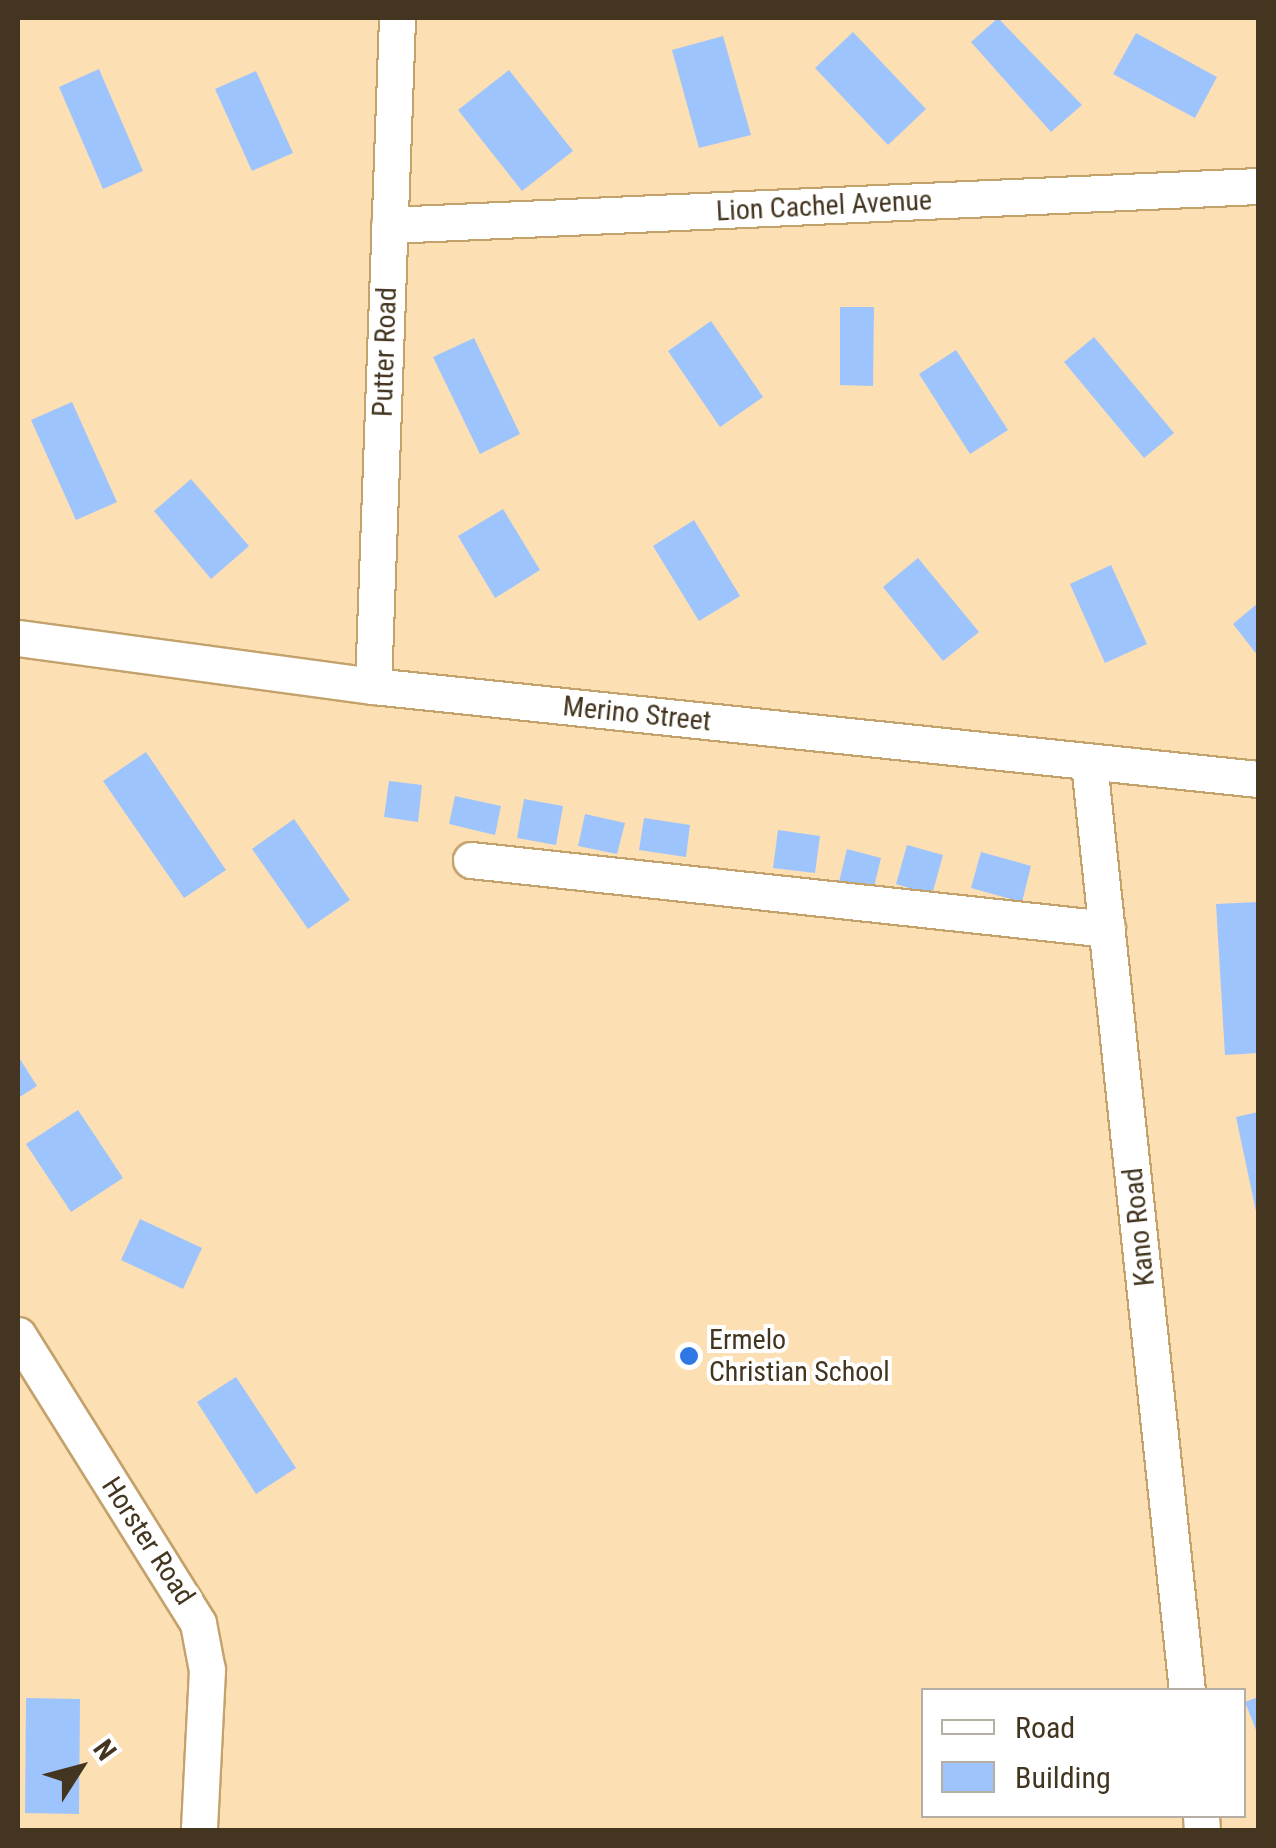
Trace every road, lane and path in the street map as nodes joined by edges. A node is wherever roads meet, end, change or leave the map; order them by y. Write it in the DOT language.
graph roads {
  1 [pos="397,18"];
  2 [pos="1258,186"];
  3 [pos="389,225"];
  4 [pos="18,638"];
  5 [pos="373,686"];
  6 [pos="1089,763"];
  7 [pos="1258,779"];
  8 [pos="471,860"];
  9 [pos="1107,929"];
  10 [pos="18,1335"];
  11 [pos="1188,1688"];
  12 [pos="200,1830"];
  1 -- 3 [label="street, Putter Road"];
  2 -- 3 [label="street, Lion Cachel Avenue"];
  3 -- 5 [label="street, Putter Road"];
  4 -- 5 [label="street, Merino Street"];
  5 -- 6 [label="street, Merino Street"];
  6 -- 7 [label="street, Merino Street"];
  6 -- 9 [label="street, Kano Road"];
  8 -- 9 [label="street"];
  9 -- 11 [label="street, Kano Road"];
  10 -- 12 [label="street, Horster Road"];
}
